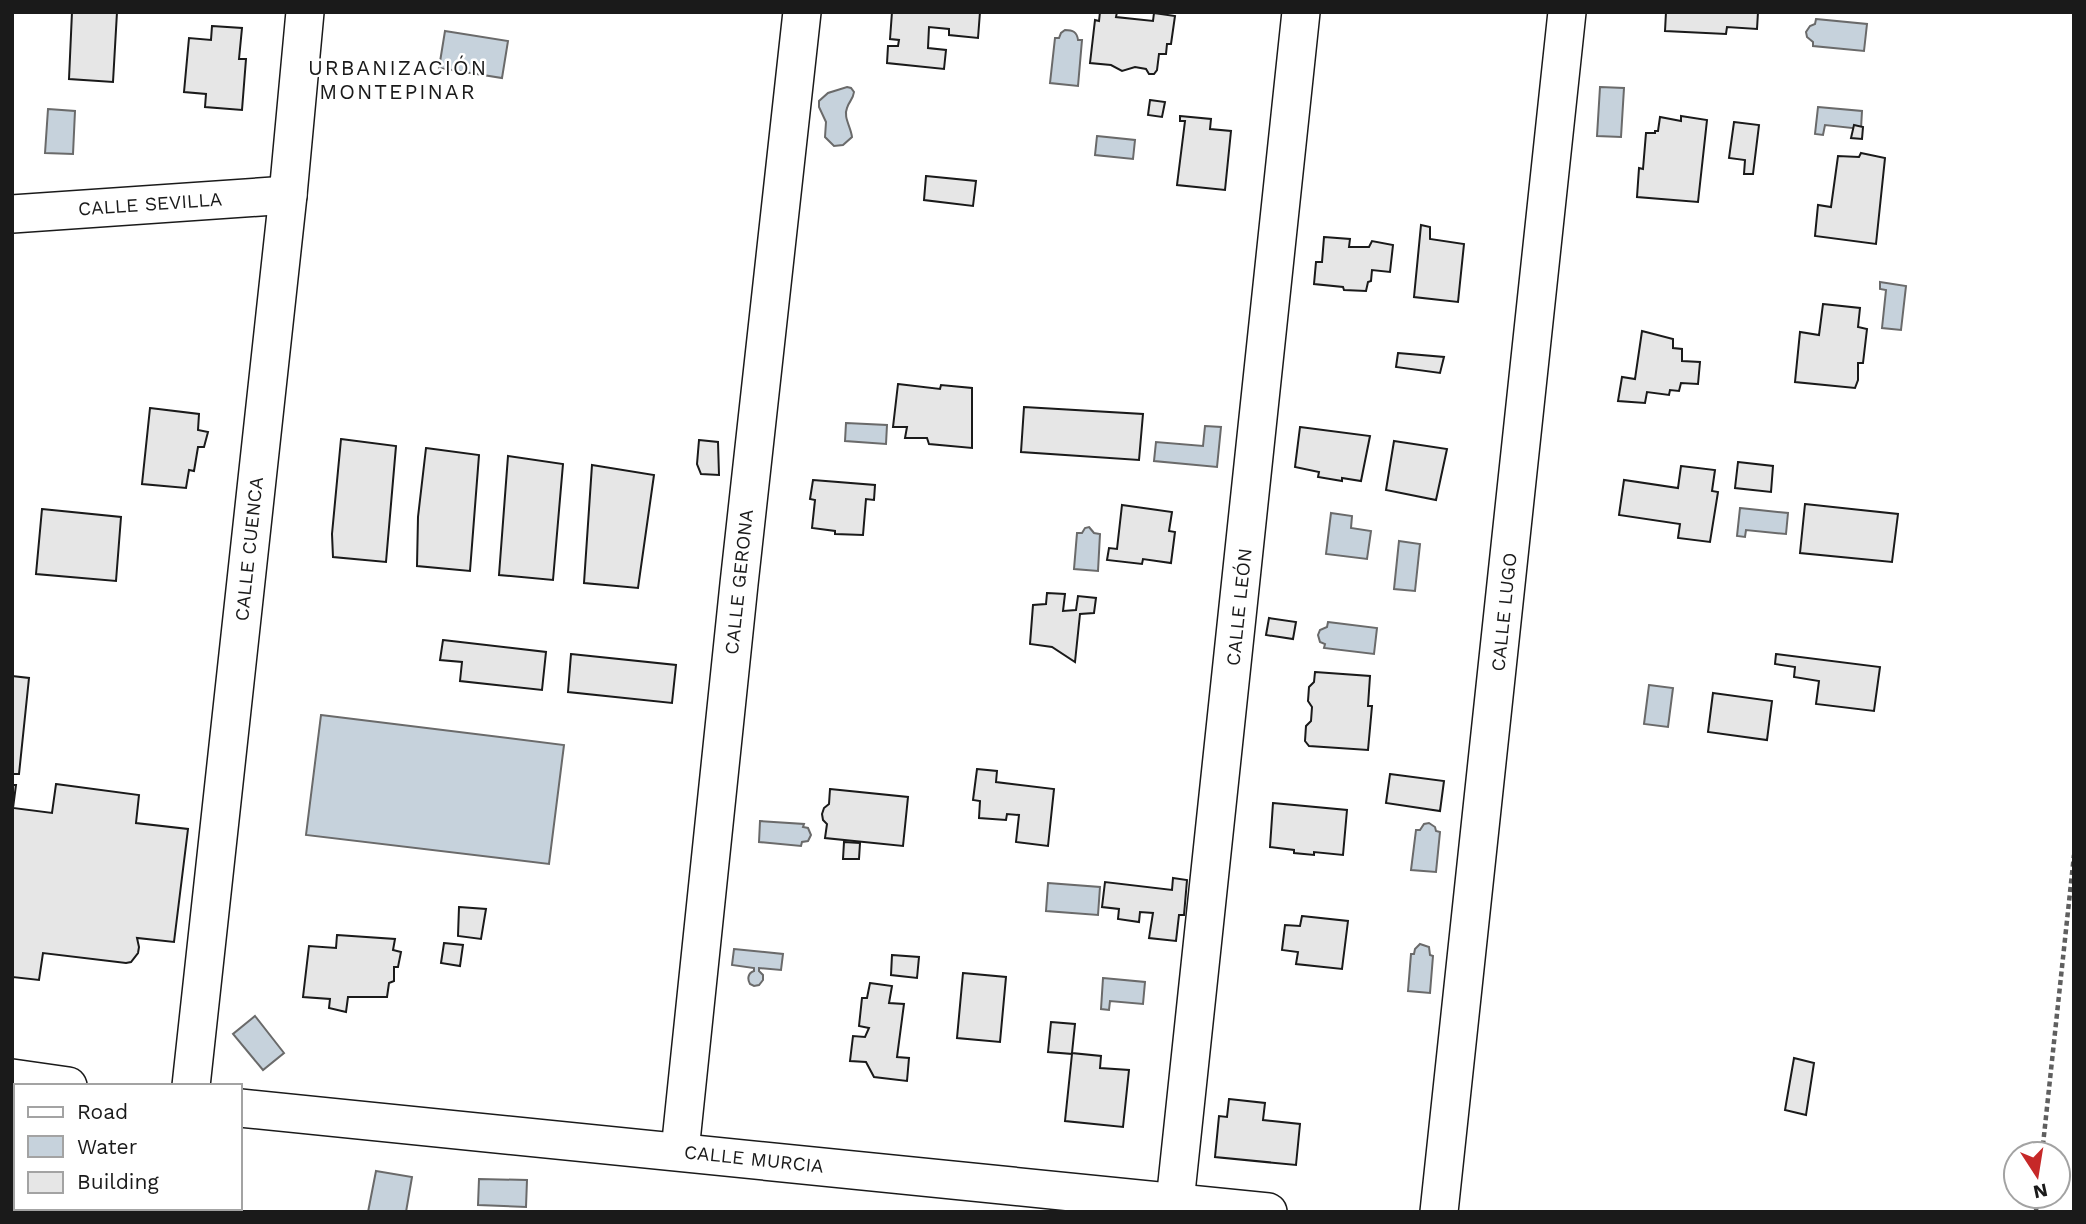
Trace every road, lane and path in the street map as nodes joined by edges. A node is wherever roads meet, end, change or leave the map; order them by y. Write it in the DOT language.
graph roads {
  1 [pos="305,12"];
  2 [pos="802,12"];
  3 [pos="1301,12"];
  4 [pos="1567,12"];
  5 [pos="288,195"];
  6 [pos="12,214"];
  7 [pos="2074,855"];
  8 [pos="12,1078"];
  9 [pos="54,1084"];
  10 [pos="191,1084"];
  11 [pos="242,1108"];
  12 [pos="2043,1140"];
  13 [pos="680,1151"];
  14 [pos="1175,1202"];
  15 [pos="1268,1212"];
  16 [pos="1439,1212"];
  1 -- 5 [label="street, CALLE CUENCA"];
  2 -- 13 [label="street, CALLE GERONA"];
  3 -- 14 [label="street, CALLE LEÓN"];
  4 -- 16 [label="street, CALLE LUGO"];
  5 -- 6 [label="street, CALLE SEVILLA"];
  5 -- 10 [label="street, CALLE CUENCA"];
  7 -- 12 [label="path"];
  8 -- 9 [label="street"];
  11 -- 13 [label="street, CALLE MURCIA"];
  13 -- 14 [label="street, CALLE MURCIA"];
  14 -- 15 [label="street, CALLE MURCIA"];
}
